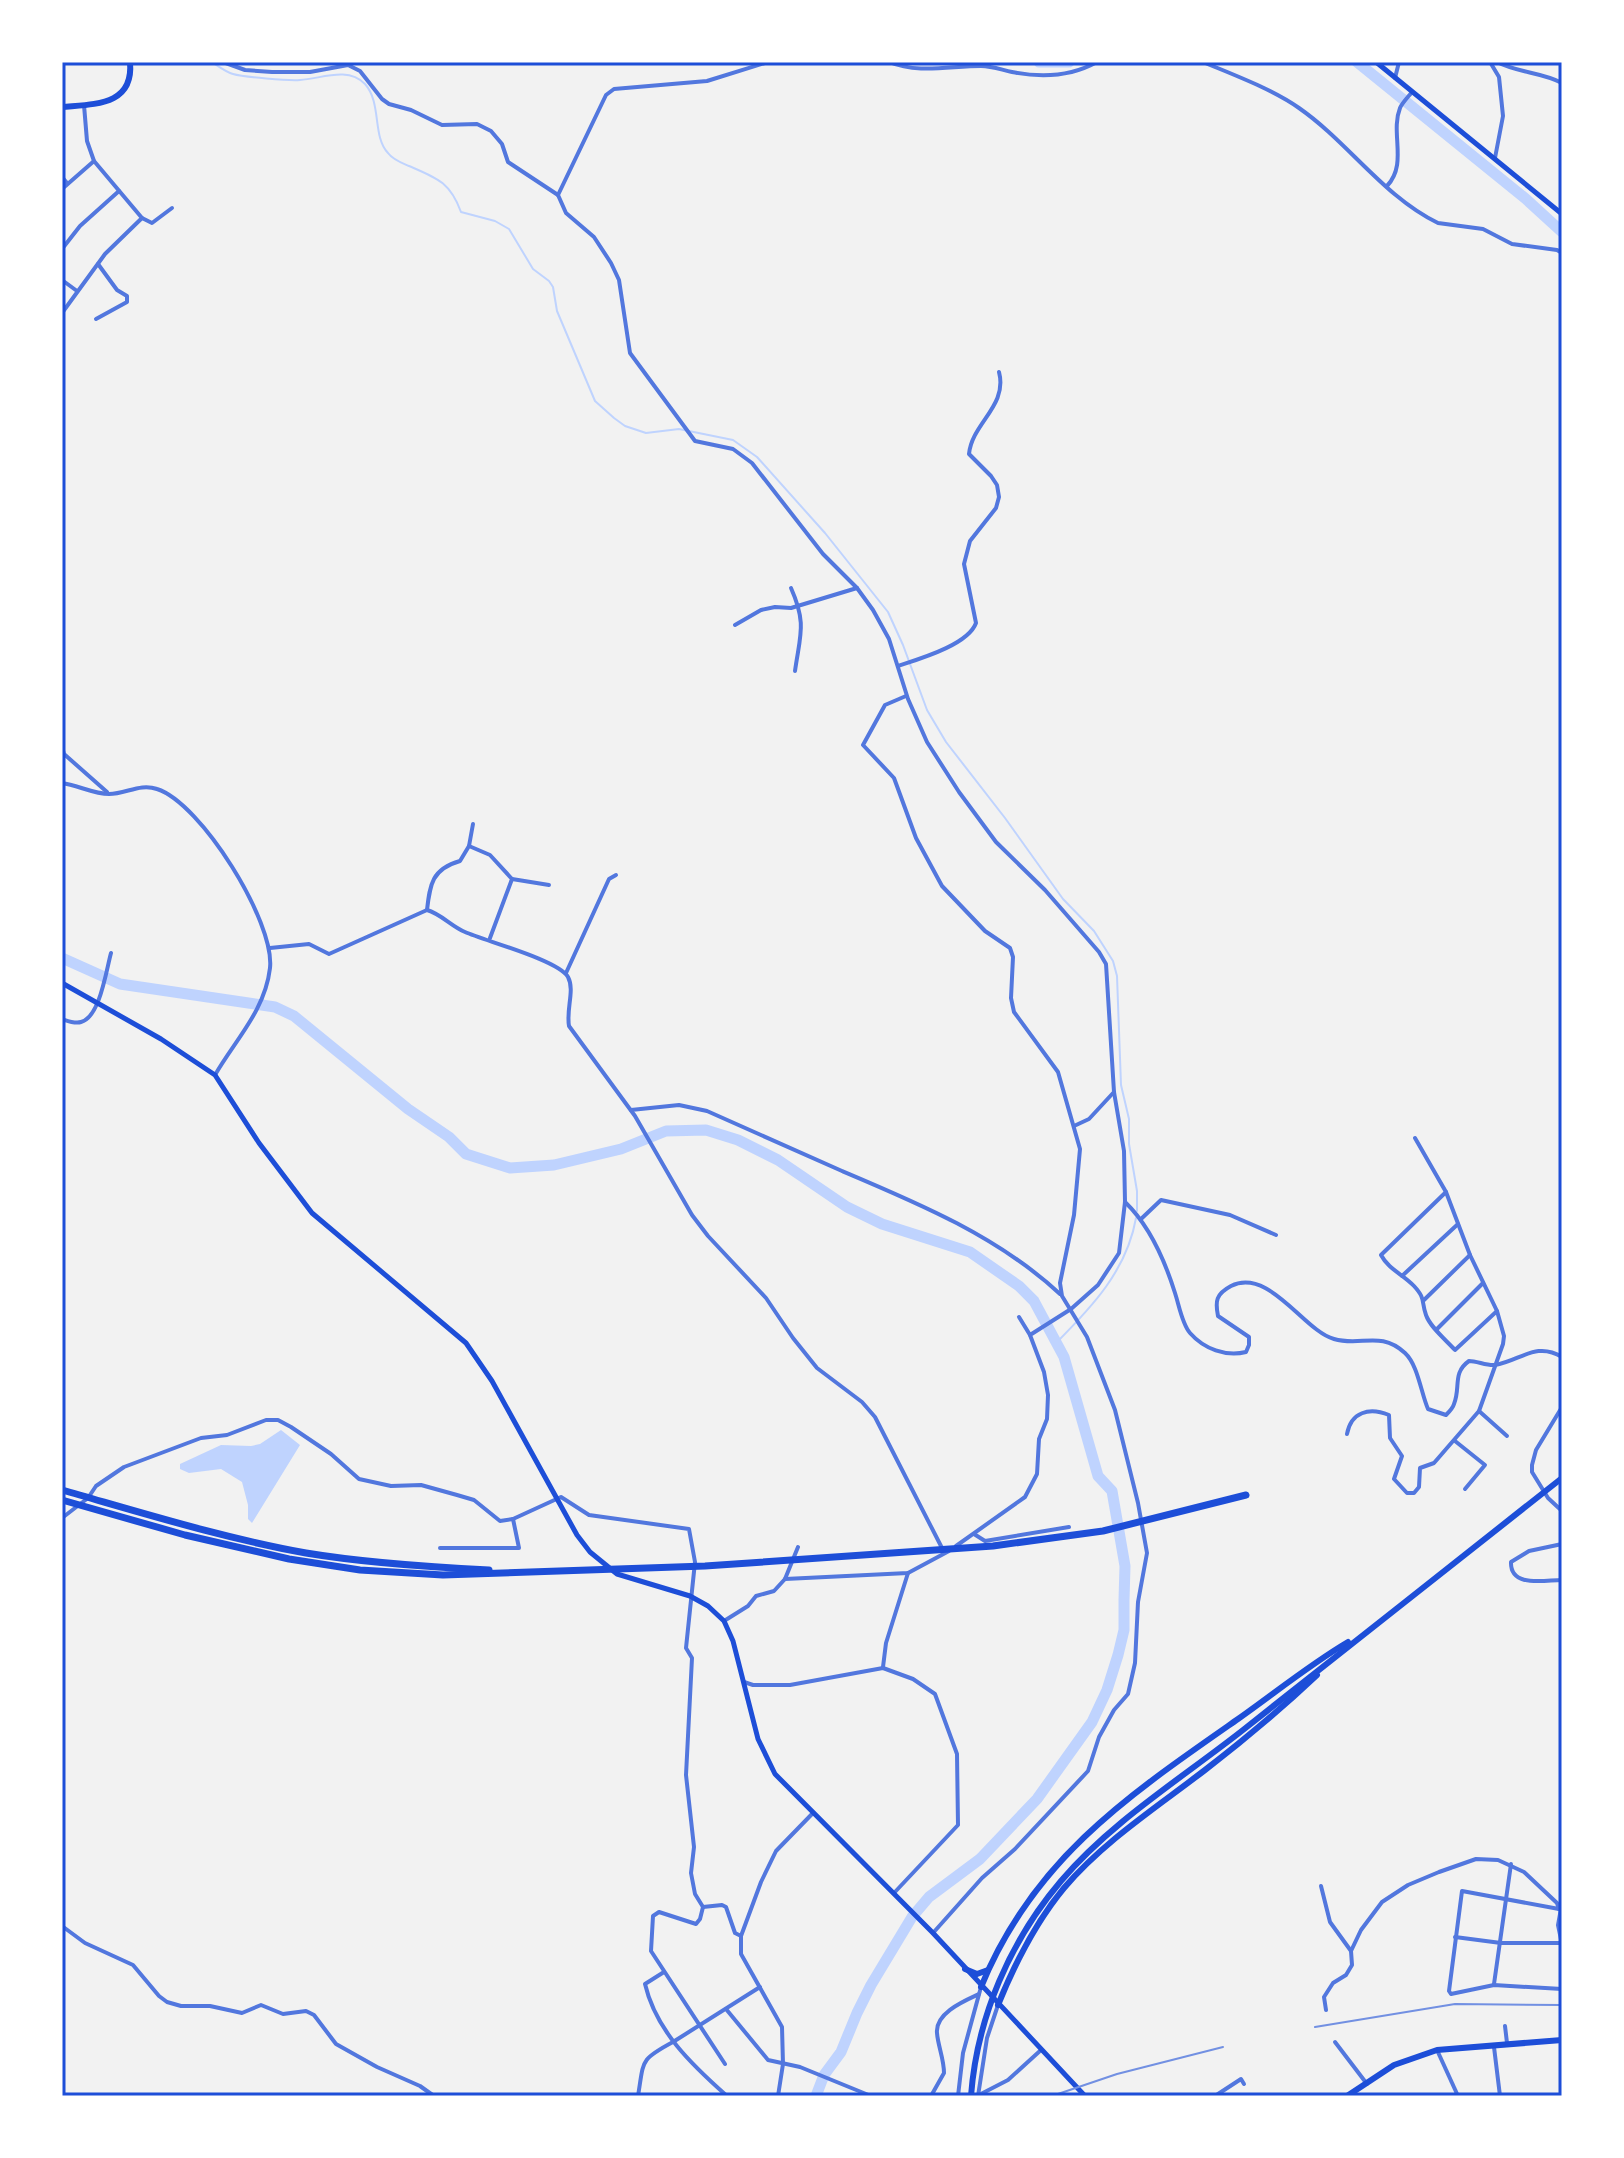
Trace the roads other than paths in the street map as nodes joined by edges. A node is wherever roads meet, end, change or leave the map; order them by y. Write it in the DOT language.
graph roads {
  1 [pos="130,62"];
  2 [pos="223,62"];
  3 [pos="768,62"];
  4 [pos="889,62"];
  5 [pos="1097,62"];
  6 [pos="1203,62"];
  7 [pos="1376,62"];
  8 [pos="1399,62"];
  9 [pos="1490,62"];
  10 [pos="1497,62"];
  11 [pos="1395,78"];
  12 [pos="1562,83"];
  13 [pos="1411,93"];
  14 [pos="84,105"];
  15 [pos="62,107"];
  16 [pos="1495,158"];
  17 [pos="94,161"];
  18 [pos="62,177"];
  19 [pos="67,183"];
  20 [pos="1387,186"];
  21 [pos="62,189"];
  22 [pos="119,191"];
  23 [pos="558,195"];
  24 [pos="172,208"];
  25 [pos="1562,214"];
  26 [pos="142,218"];
  27 [pos="62,249"];
  28 [pos="1560,250"];
  29 [pos="98,264"];
  30 [pos="62,280"];
  31 [pos="77,291"];
  32 [pos="62,313"];
  33 [pos="96,319"];
  34 [pos="999,372"];
  35 [pos="791,588"];
  36 [pos="857,588"];
  37 [pos="799,605"];
  38 [pos="735,625"];
  39 [pos="898,666"];
  40 [pos="795,671"];
  41 [pos="907,696"];
  42 [pos="62,747"];
  43 [pos="62,783"];
  44 [pos="109,794"];
  45 [pos="473,824"];
  46 [pos="469,846"];
  47 [pos="616,875"];
  48 [pos="512,879"];
  49 [pos="549,885"];
  50 [pos="427,910"];
  51 [pos="490,939"];
  52 [pos="270,948"];
  53 [pos="111,953"];
  54 [pos="566,973"];
  55 [pos="62,983"];
  56 [pos="97,1001"];
  57 [pos="62,1019"];
  58 [pos="215,1075"];
  59 [pos="1114,1092"];
  60 [pos="631,1110"];
  61 [pos="1074,1126"];
  62 [pos="1415,1138"];
  63 [pos="1446,1192"];
  64 [pos="1125,1202"];
  65 [pos="1141,1219"];
  66 [pos="1458,1224"];
  67 [pos="1276,1235"];
  68 [pos="1470,1255"];
  69 [pos="1402,1276"];
  70 [pos="1483,1283"];
  71 [pos="1062,1296"];
  72 [pos="1424,1300"];
  73 [pos="1071,1309"];
  74 [pos="1497,1311"];
  75 [pos="1019,1317"];
  76 [pos="1437,1329"];
  77 [pos="1030,1335"];
  78 [pos="1562,1357"];
  79 [pos="1495,1365"];
  80 [pos="1562,1407"];
  81 [pos="1479,1411"];
  82 [pos="1347,1434"];
  83 [pos="1507,1436"];
  84 [pos="1455,1441"];
  85 [pos="1562,1478"];
  86 [pos="1465,1489"];
  87 [pos="65,1491"];
  88 [pos="1545,1492"];
  89 [pos="1246,1495"];
  90 [pos="557,1500"];
  91 [pos="62,1501"];
  92 [pos="1562,1511"];
  93 [pos="62,1518"];
  94 [pos="513,1519"];
  95 [pos="1069,1527"];
  96 [pos="974,1534"];
  97 [pos="1562,1544"];
  98 [pos="798,1547"];
  99 [pos="440,1548"];
  100 [pos="945,1554"];
  101 [pos="555,1572"];
  102 [pos="908,1573"];
  103 [pos="785,1579"];
  104 [pos="1562,1580"];
  105 [pos="690,1596"];
  106 [pos="724,1621"];
  107 [pos="1368,1631"];
  108 [pos="883,1668"];
  109 [pos="744,1682"];
  110 [pos="812,1814"];
  111 [pos="1511,1864"];
  112 [pos="1321,1886"];
  113 [pos="896,1896"];
  114 [pos="1506,1897"];
  115 [pos="1561,1906"];
  116 [pos="703,1907"];
  117 [pos="62,1926"];
  118 [pos="931,1932"];
  119 [pos="741,1936"];
  120 [pos="1455,1937"];
  121 [pos="1501,1943"];
  122 [pos="1562,1944"];
  123 [pos="1351,1951"];
  124 [pos="965,1969"];
  125 [pos="988,1970"];
  126 [pos="664,1972"];
  127 [pos="1494,1985"];
  128 [pos="760,1987"];
  129 [pos="1562,1989"];
  130 [pos="980,1990"];
  131 [pos="998,2005"];
  132 [pos="726,2009"];
  133 [pos="1326,2010"];
  134 [pos="699,2025"];
  135 [pos="970,2025"];
  136 [pos="1505,2026"];
  137 [pos="988,2033"];
  138 [pos="1562,2040"];
  139 [pos="673,2042"];
  140 [pos="1335,2042"];
  141 [pos="1507,2043"];
  142 [pos="1493,2044"];
  143 [pos="1041,2050"];
  144 [pos="1437,2050"];
  145 [pos="725,2064"];
  146 [pos="783,2064"];
  147 [pos="1244,2084"];
  148 [pos="1367,2084"];
  149 [pos="1081,2095"];
  150 [pos="434,2096"];
  151 [pos="638,2096"];
  152 [pos="727,2096"];
  153 [pos="778,2096"];
  154 [pos="871,2096"];
  155 [pos="931,2096"];
  156 [pos="958,2096"];
  157 [pos="976,2096"];
  158 [pos="1215,2096"];
  159 [pos="1347,2096"];
  160 [pos="1458,2096"];
  161 [pos="1500,2096"];
  1 -- 14 [label="main road"];
  2 -- 23 [label="street"];
  3 -- 23 [label="street"];
  4 -- 5 [label="street"];
  6 -- 20 [label="street"];
  7 -- 11 [label="main road"];
  8 -- 11 [label="street"];
  9 -- 16 [label="street"];
  10 -- 12 [label="street"];
  11 -- 13 [label="main road"];
  13 -- 16 [label="main road"];
  13 -- 20 [label="street"];
  14 -- 15 [label="main road"];
  14 -- 17 [label="street"];
  16 -- 25 [label="main road"];
  17 -- 19 [label="street"];
  17 -- 22 [label="street"];
  18 -- 19 [label="street"];
  19 -- 21 [label="street"];
  20 -- 28 [label="street"];
  22 -- 26 [label="street"];
  22 -- 27 [label="street"];
  23 -- 36 [label="street"];
  24 -- 26 [label="street"];
  26 -- 29 [label="street"];
  29 -- 31 [label="street"];
  29 -- 33 [label="street"];
  30 -- 31 [label="street"];
  31 -- 32 [label="street"];
  34 -- 39 [label="street"];
  35 -- 37 [label="street"];
  36 -- 37 [label="street"];
  36 -- 39 [label="street"];
  37 -- 38 [label="street"];
  37 -- 40 [label="street"];
  39 -- 41 [label="street"];
  41 -- 59 [label="street"];
  41 -- 61 [label="street"];
  42 -- 44 [label="street"];
  43 -- 44 [label="street"];
  44 -- 52 [label="street"];
  45 -- 46 [label="street"];
  46 -- 48 [label="street"];
  46 -- 50 [label="street"];
  47 -- 54 [label="street"];
  48 -- 49 [label="street"];
  48 -- 51 [label="street"];
  50 -- 51 [label="street"];
  50 -- 52 [label="street"];
  51 -- 54 [label="street"];
  52 -- 58 [label="street"];
  53 -- 56 [label="street"];
  54 -- 60 [label="street"];
  55 -- 56 [label="main road"];
  56 -- 57 [label="street"];
  56 -- 58 [label="main road"];
  58 -- 90 [label="main road"];
  59 -- 61 [label="street"];
  59 -- 64 [label="street"];
  60 -- 71 [label="street"];
  60 -- 100 [label="street"];
  61 -- 71 [label="street"];
  62 -- 63 [label="street"];
  63 -- 66 [label="street"];
  63 -- 69 [label="street"];
  64 -- 65 [label="street"];
  64 -- 73 [label="street"];
  65 -- 67 [label="street"];
  65 -- 79 [label="street"];
  66 -- 68 [label="street"];
  66 -- 69 [label="street"];
  68 -- 70 [label="street"];
  68 -- 72 [label="street"];
  69 -- 72 [label="street"];
  70 -- 74 [label="street"];
  70 -- 76 [label="street"];
  71 -- 73 [label="street"];
  72 -- 76 [label="street"];
  73 -- 77 [label="street"];
  73 -- 118 [label="street"];
  74 -- 76 [label="street"];
  74 -- 79 [label="street"];
  75 -- 77 [label="street"];
  77 -- 96 [label="street"];
  78 -- 79 [label="street"];
  79 -- 81 [label="street"];
  80 -- 88 [label="street"];
  81 -- 82 [label="street"];
  81 -- 83 [label="street"];
  84 -- 86 [label="street"];
  85 -- 88 [label="main road"];
  87 -- 101 [label="highway"];
  88 -- 92 [label="street"];
  88 -- 107 [label="main road"];
  89 -- 101 [label="highway"];
  90 -- 94 [label="street"];
  90 -- 105 [label="main road"];
  90 -- 105 [label="street"];
  91 -- 101 [label="highway"];
  93 -- 94 [label="street"];
  94 -- 99 [label="street"];
  95 -- 96 [label="street"];
  96 -- 100 [label="street"];
  97 -- 104 [label="street"];
  98 -- 103 [label="street"];
  100 -- 102 [label="street"];
  102 -- 103 [label="street"];
  102 -- 108 [label="street"];
  103 -- 106 [label="street"];
  105 -- 106 [label="main road"];
  105 -- 116 [label="street"];
  106 -- 109 [label="main road"];
  107 -- 125 [label="main road"];
  107 -- 131 [label="main road"];
  107 -- 157 [label="main road"];
  108 -- 109 [label="street"];
  108 -- 113 [label="street"];
  109 -- 110 [label="main road"];
  110 -- 113 [label="main road"];
  110 -- 119 [label="street"];
  111 -- 114 [label="street"];
  111 -- 115 [label="street"];
  111 -- 123 [label="street"];
  112 -- 123 [label="street"];
  113 -- 118 [label="main road"];
  114 -- 115 [label="street"];
  114 -- 120 [label="street"];
  114 -- 121 [label="street"];
  115 -- 122 [label="street"];
  116 -- 119 [label="street"];
  116 -- 126 [label="street"];
  117 -- 150 [label="street"];
  118 -- 124 [label="main road"];
  119 -- 128 [label="street"];
  120 -- 121 [label="street"];
  120 -- 127 [label="street"];
  121 -- 122 [label="street"];
  121 -- 127 [label="street"];
  123 -- 133 [label="street"];
  124 -- 125 [label="main road"];
  124 -- 130 [label="main road"];
  125 -- 130 [label="main road"];
  126 -- 134 [label="street"];
  126 -- 139 [label="street"];
  127 -- 129 [label="street"];
  128 -- 132 [label="street"];
  128 -- 146 [label="street"];
  130 -- 131 [label="main road"];
  130 -- 135 [label="street"];
  130 -- 155 [label="street"];
  131 -- 137 [label="street"];
  131 -- 143 [label="main road"];
  132 -- 134 [label="street"];
  132 -- 146 [label="street"];
  134 -- 139 [label="street"];
  134 -- 145 [label="street"];
  135 -- 137 [label="street"];
  135 -- 156 [label="street"];
  136 -- 141 [label="street"];
  137 -- 157 [label="street"];
  138 -- 141 [label="main road"];
  139 -- 151 [label="street"];
  139 -- 152 [label="street"];
  140 -- 148 [label="street"];
  141 -- 142 [label="main road"];
  142 -- 144 [label="main road"];
  142 -- 161 [label="street"];
  143 -- 149 [label="main road"];
  143 -- 157 [label="street"];
  144 -- 148 [label="main road"];
  144 -- 160 [label="street"];
  146 -- 153 [label="street"];
  146 -- 154 [label="street"];
  147 -- 158 [label="street"];
  148 -- 159 [label="main road"];
}
